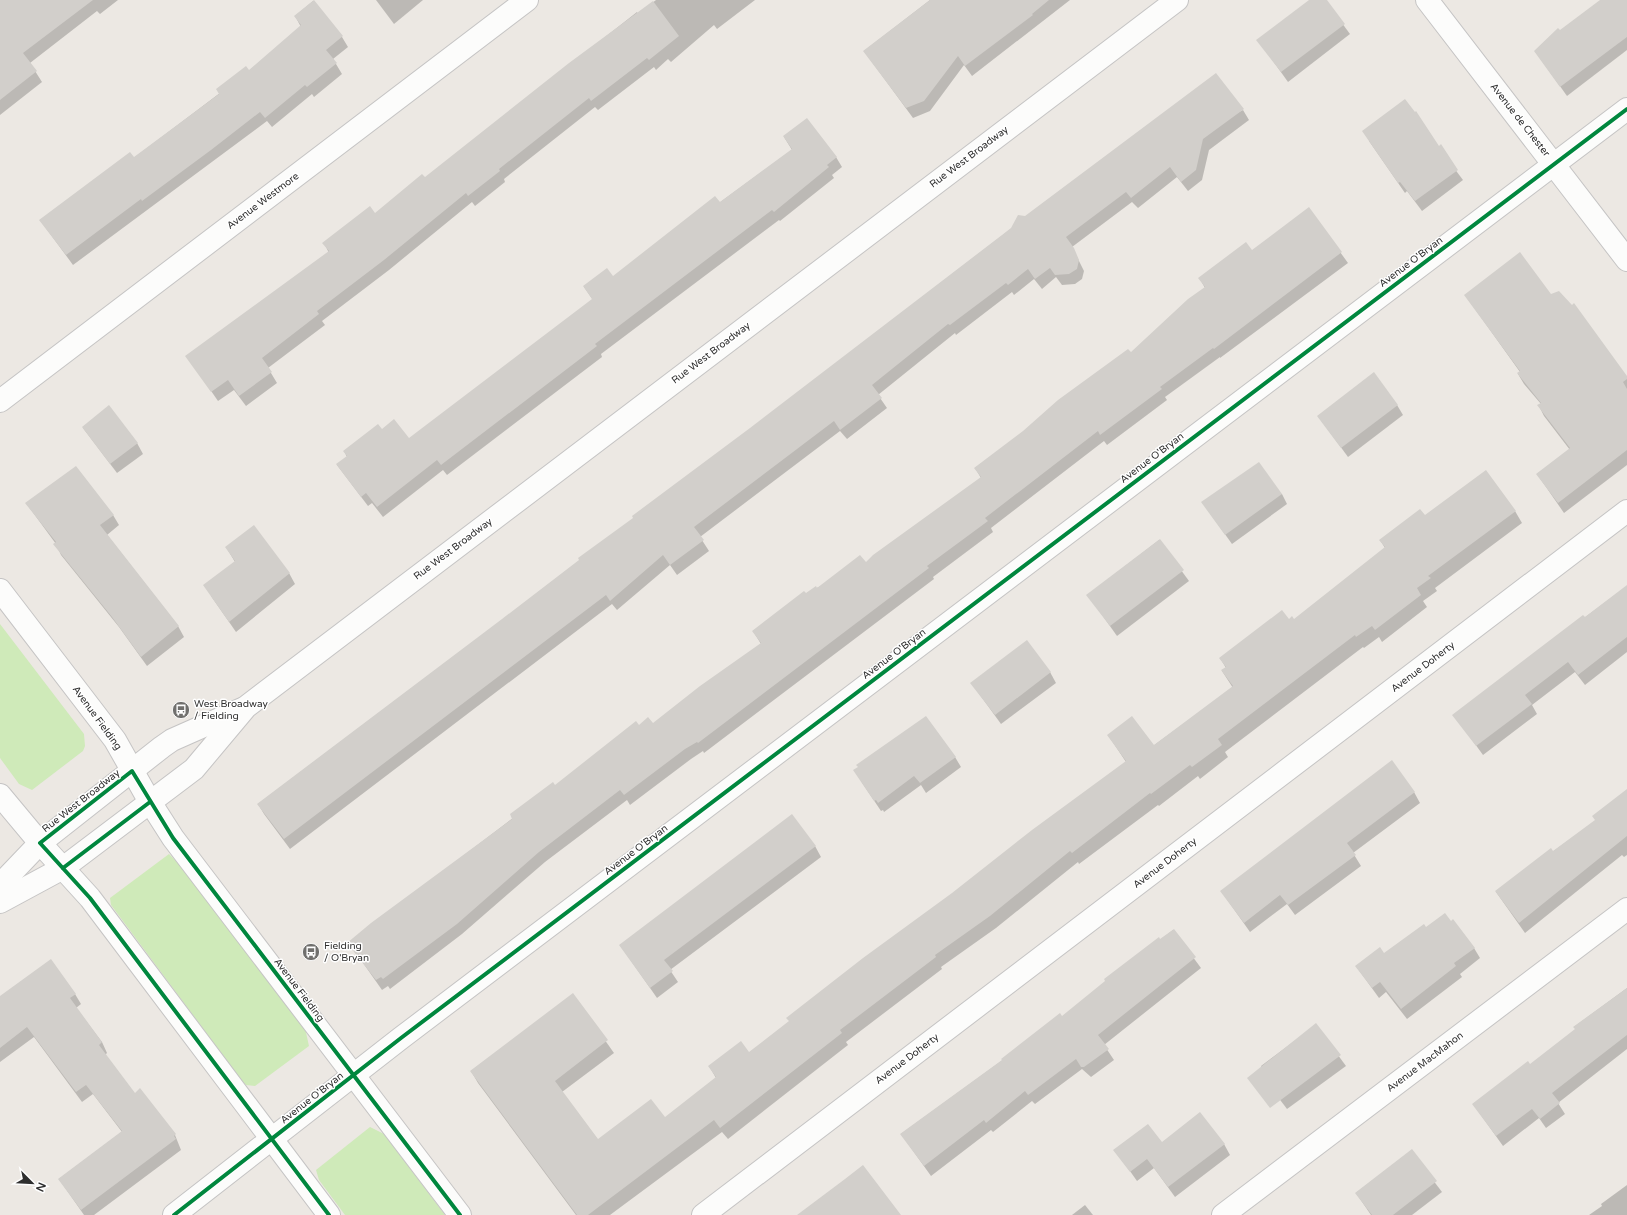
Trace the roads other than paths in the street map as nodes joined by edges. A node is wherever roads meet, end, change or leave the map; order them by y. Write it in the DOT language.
graph roads {
  1 [pos="527,0"];
  2 [pos="1176,0"];
  3 [pos="1427,0"];
  4 [pos="1627,109"];
  5 [pos="1554,164"];
  6 [pos="1627,260"];
  7 [pos="0,401"];
  8 [pos="1627,511"];
  9 [pos="0,590"];
  10 [pos="246,707"];
  11 [pos="132,771"];
  12 [pos="0,795"];
  13 [pos="150,802"];
  14 [pos="40,843"];
  15 [pos="63,868"];
  16 [pos="0,885"];
  17 [pos="0,902"];
  18 [pos="1627,909"];
  19 [pos="354,1075"];
  20 [pos="272,1139"];
  21 [pos="174,1215"];
  22 [pos="329,1215"];
  23 [pos="460,1215"];
  24 [pos="703,1215"];
  25 [pos="1223,1215"];
  1 -- 7 [label="street, Avenue Westmore"];
  2 -- 10 [label="street, Rue West Broadway"];
  3 -- 5 [label="street, Avenue de Chester"];
  4 -- 5 [label="street, Avenue O'Bryan"];
  5 -- 6 [label="street, Avenue de Chester"];
  5 -- 19 [label="street, Avenue O'Bryan"];
  8 -- 24 [label="street, Avenue Doherty"];
  9 -- 11 [label="street, Avenue Fielding"];
  10 -- 11 [label="street, Rue West Broadway"];
  10 -- 13 [label="street, Rue West Broadway"];
  11 -- 13 [label="street, Avenue Fielding"];
  11 -- 14 [label="street, Rue West Broadway"];
  12 -- 14 [label="street"];
  13 -- 15 [label="street, Rue West Broadway"];
  13 -- 19 [label="street, Avenue Fielding"];
  14 -- 15 [label="street"];
  14 -- 16 [label="street, Rue West Broadway"];
  15 -- 17 [label="street, Rue West Broadway"];
  15 -- 20 [label="street"];
  18 -- 25 [label="street, Avenue MacMahon"];
  19 -- 20 [label="street, Avenue O'Bryan"];
  19 -- 23 [label="street, Avenue Fielding"];
  20 -- 21 [label="street, Avenue O'Bryan"];
  20 -- 22 [label="street"];
}
